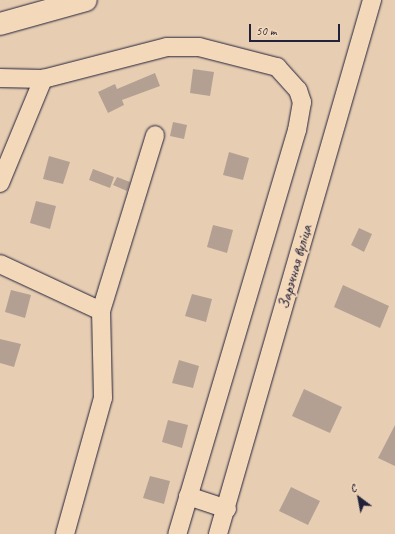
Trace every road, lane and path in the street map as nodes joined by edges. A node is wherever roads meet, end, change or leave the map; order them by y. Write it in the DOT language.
graph roads {
  1 [pos="86,0"];
  2 [pos="372,0"];
  3 [pos="0,24"];
  4 [pos="0,78"];
  5 [pos="44,79"];
  6 [pos="155,135"];
  7 [pos="0,184"];
  8 [pos="0,264"];
  9 [pos="101,311"];
  10 [pos="188,496"];
  11 [pos="227,509"];
  12 [pos="65,534"];
  13 [pos="177,534"];
  14 [pos="218,534"];
  1 -- 3 [label="main road"];
  2 -- 11 [label="street, Зарэчная вуліца"];
  4 -- 5 [label="street"];
  5 -- 7 [label="street"];
  5 -- 10 [label="street"];
  6 -- 9 [label="street"];
  8 -- 9 [label="street"];
  9 -- 12 [label="street"];
  10 -- 11 [label="street"];
  10 -- 13 [label="street"];
  11 -- 14 [label="street, Зарэчная вуліца"];
}
